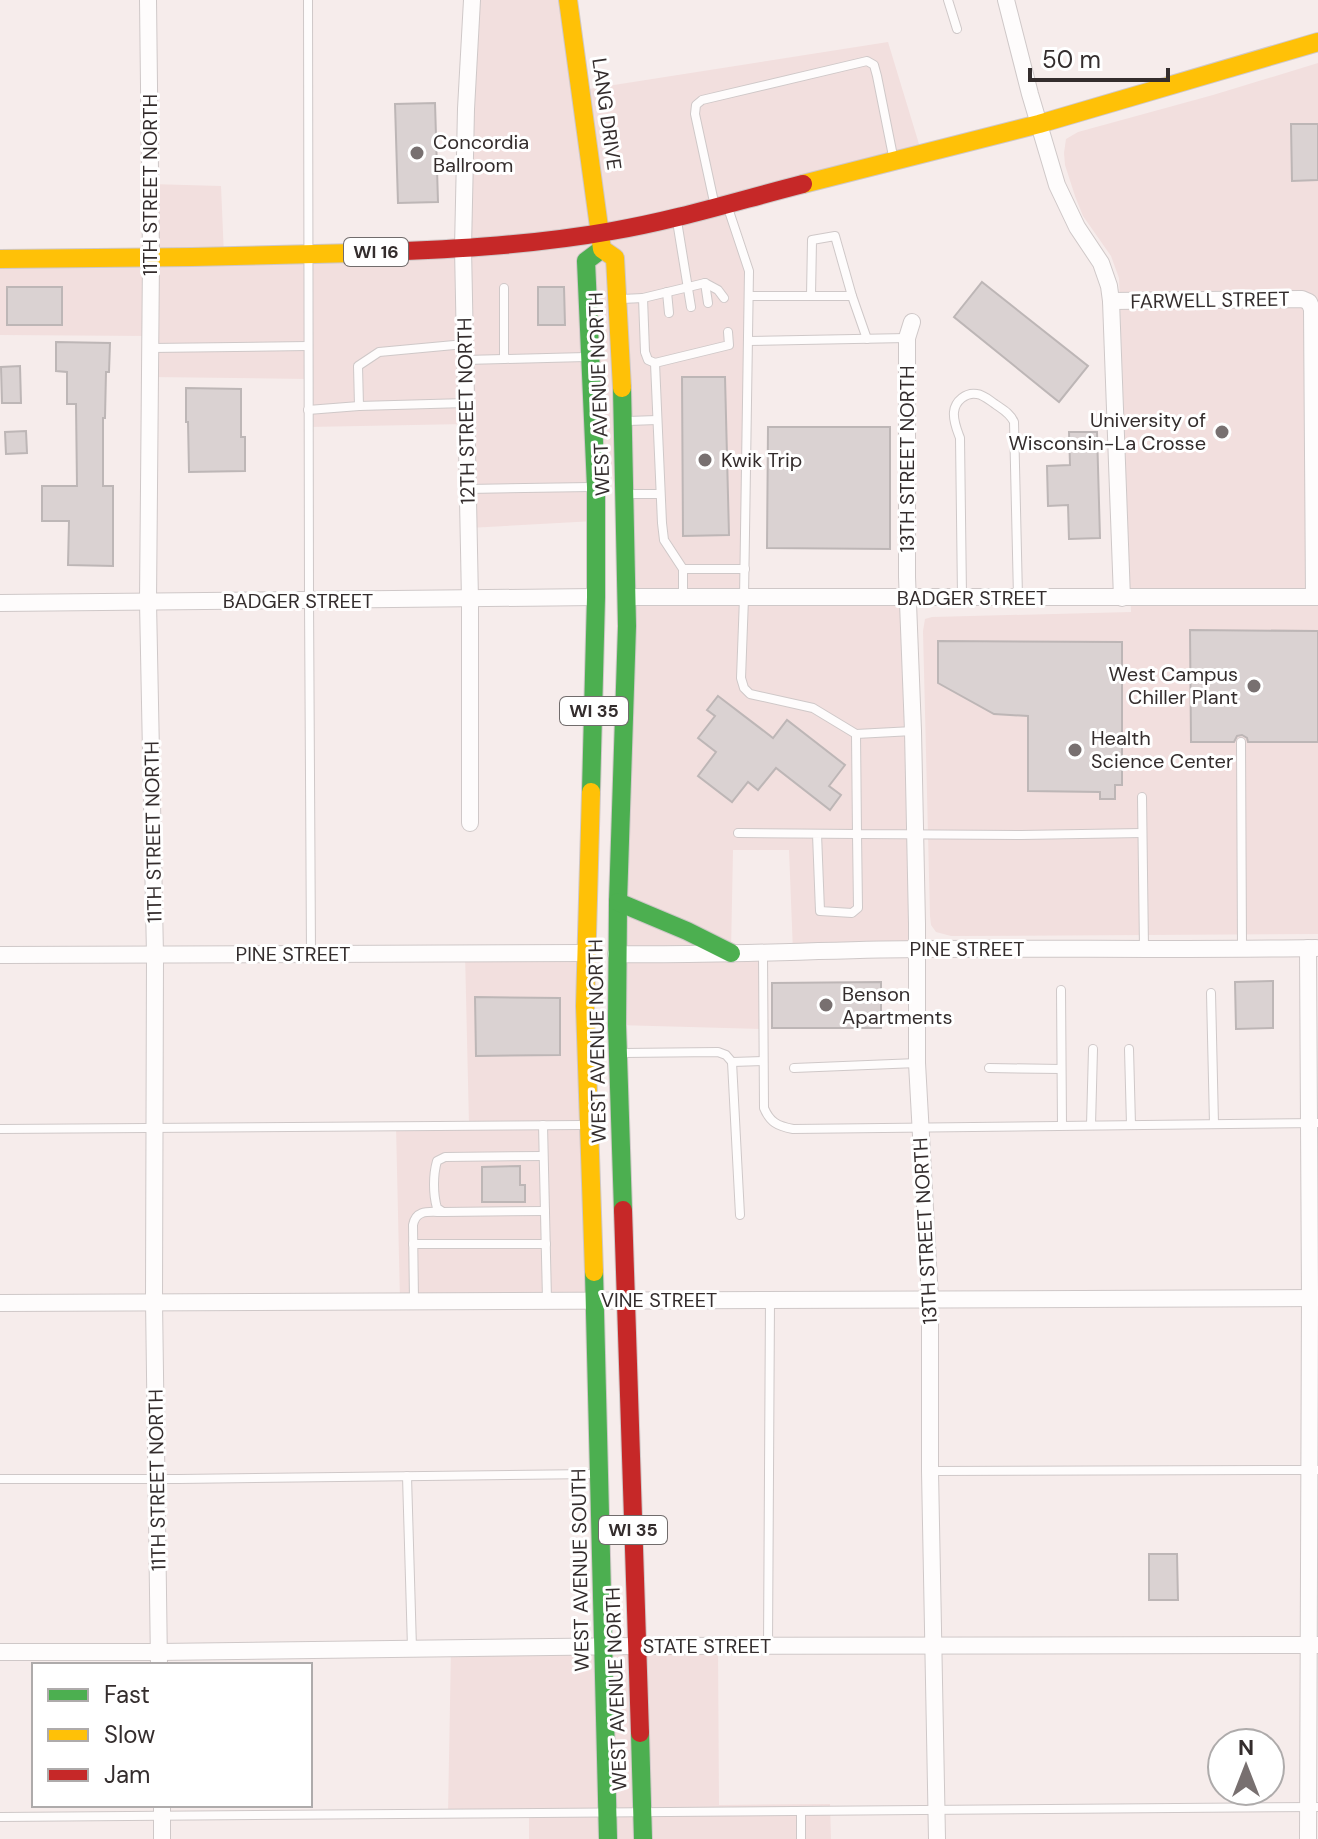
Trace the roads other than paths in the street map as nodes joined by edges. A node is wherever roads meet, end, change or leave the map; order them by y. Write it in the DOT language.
graph roads {
  1 [pos="148,0"];
  2 [pos="308,0"];
  3 [pos="472,0"];
  4 [pos="568,0"];
  5 [pos="948,0"];
  6 [pos="1006,0"];
  7 [pos="957,29"];
  8 [pos="1318,42"];
  9 [pos="1039,124"];
  10 [pos="894,161"];
  11 [pos="720,205"];
  12 [pos="677,217"];
  13 [pos="601,241"];
  14 [pos="463,248"];
  15 [pos="308,256"];
  16 [pos="151,258"];
  17 [pos="0,259"];
  18 [pos="705,283"];
  19 [pos="688,286"];
  20 [pos="504,288"];
  21 [pos="667,292"];
  22 [pos="749,296"];
  23 [pos="811,296"];
  24 [pos="852,296"];
  25 [pos="643,298"];
  26 [pos="724,298"];
  27 [pos="618,299"];
  28 [pos="1111,301"];
  29 [pos="708,303"];
  30 [pos="691,307"];
  31 [pos="669,313"];
  32 [pos="910,330"];
  33 [pos="728,332"];
  34 [pos="711,336"];
  35 [pos="867,339"];
  36 [pos="1315,339"];
  37 [pos="694,341"];
  38 [pos="748,341"];
  39 [pos="308,346"];
  40 [pos="672,347"];
  41 [pos="150,348"];
  42 [pos="713,349"];
  43 [pos="465,352"];
  44 [pos="695,353"];
  45 [pos="591,357"];
  46 [pos="673,358"];
  47 [pos="504,359"];
  48 [pos="655,363"];
  49 [pos="466,403"];
  50 [pos="359,406"];
  51 [pos="308,410"];
  52 [pos="657,420"];
  53 [pos="623,421"];
  54 [pos="596,487"];
  55 [pos="468,489"];
  56 [pos="624,494"];
  57 [pos="660,494"];
  58 [pos="1316,549"];
  59 [pos="683,569"];
  60 [pos="745,569"];
  61 [pos="596,597"];
  62 [pos="626,597"];
  63 [pos="962,597"];
  64 [pos="1018,597"];
  65 [pos="1316,597"];
  66 [pos="683,598"];
  67 [pos="744,598"];
  68 [pos="909,598"];
  69 [pos="1122,598"];
  70 [pos="470,600"];
  71 [pos="309,601"];
  72 [pos="148,602"];
  73 [pos="0,603"];
  74 [pos="913,731"];
  75 [pos="856,734"];
  76 [pos="1241,742"];
  77 [pos="1142,797"];
  78 [pos="470,823"];
  79 [pos="738,833"];
  80 [pos="1142,833"];
  81 [pos="817,834"];
  82 [pos="857,834"];
  83 [pos="914,835"];
  84 [pos="618,902"];
  85 [pos="1313,948"];
  86 [pos="916,949"];
  87 [pos="1144,949"];
  88 [pos="1242,949"];
  89 [pos="311,953"];
  90 [pos="587,953"];
  91 [pos="731,953"];
  92 [pos="763,953"];
  93 [pos="616,954"];
  94 [pos="0,955"];
  95 [pos="155,955"];
  96 [pos="1061,990"];
  97 [pos="1211,993"];
  98 [pos="1093,1049"];
  99 [pos="1129,1049"];
  100 [pos="618,1053"];
  101 [pos="763,1061"];
  102 [pos="732,1062"];
  103 [pos="917,1063"];
  104 [pos="794,1068"];
  105 [pos="989,1068"];
  106 [pos="1061,1069"];
  107 [pos="1314,1123"];
  108 [pos="1214,1124"];
  109 [pos="543,1125"];
  110 [pos="588,1125"];
  111 [pos="1062,1125"];
  112 [pos="1091,1125"];
  113 [pos="1131,1125"];
  114 [pos="154,1127"];
  115 [pos="920,1127"];
  116 [pos="0,1129"];
  117 [pos="543,1156"];
  118 [pos="545,1211"];
  119 [pos="443,1212"];
  120 [pos="740,1215"];
  121 [pos="413,1244"];
  122 [pos="546,1244"];
  123 [pos="1314,1298"];
  124 [pos="770,1299"];
  125 [pos="930,1299"];
  126 [pos="547,1300"];
  127 [pos="595,1300"];
  128 [pos="626,1300"];
  129 [pos="154,1301"];
  130 [pos="414,1301"];
  131 [pos="0,1303"];
  132 [pos="1314,1470"];
  133 [pos="930,1471"];
  134 [pos="599,1474"];
  135 [pos="407,1476"];
  136 [pos="0,1479"];
  137 [pos="156,1479"];
  138 [pos="1314,1645"];
  139 [pos="603,1646"];
  140 [pos="637,1646"];
  141 [pos="768,1646"];
  142 [pos="933,1646"];
  143 [pos="412,1648"];
  144 [pos="0,1652"];
  145 [pos="159,1658"];
  146 [pos="1313,1807"];
  147 [pos="937,1809"];
  148 [pos="162,1810"];
  149 [pos="801,1811"];
  150 [pos="608,1813"];
  151 [pos="642,1813"];
  152 [pos="0,1817"];
  153 [pos="162,1839"];
  154 [pos="608,1839"];
  155 [pos="643,1839"];
  156 [pos="801,1839"];
  157 [pos="937,1839"];
  158 [pos="1308,1839"];
  1 -- 16 [label="street, 11TH STREET NORTH"];
  2 -- 15 [label="lane"];
  3 -- 14 [label="street, 12TH STREET NORTH"];
  4 -- 13 [label="main road, LANG DRIVE / WI 35"];
  5 -- 7 [label="lane"];
  6 -- 9 [label="street"];
  8 -- 9 [label="main road, WI 16"];
  9 -- 10 [label="main road, WI 16"];
  9 -- 28 [label="street"];
  10 -- 11 [label="main road, WI 16"];
  10 -- 11 [label="lane"];
  11 -- 12 [label="main road, WI 16"];
  11 -- 22 [label="lane"];
  12 -- 13 [label="main road, WI 16"];
  12 -- 19 [label="lane"];
  13 -- 14 [label="main road, WI 16"];
  13 -- 27 [label="main road, WEST AVENUE NORTH / WI 35"];
  13 -- 45 [label="main road, WEST AVENUE NORTH / WI 35"];
  14 -- 15 [label="main road, WI 16"];
  14 -- 43 [label="street, 12TH STREET NORTH"];
  15 -- 16 [label="main road, WI 16"];
  15 -- 39 [label="lane"];
  16 -- 17 [label="main road, WI 16"];
  16 -- 41 [label="street, 11TH STREET NORTH"];
  18 -- 19 [label="lane"];
  18 -- 26 [label="lane"];
  18 -- 29 [label="lane"];
  19 -- 21 [label="lane"];
  19 -- 30 [label="lane"];
  20 -- 47 [label="lane"];
  21 -- 25 [label="lane"];
  21 -- 31 [label="lane"];
  22 -- 23 [label="lane"];
  22 -- 38 [label="lane"];
  23 -- 24 [label="lane"];
  23 -- 24 [label="lane"];
  24 -- 35 [label="lane"];
  25 -- 27 [label="lane"];
  25 -- 48 [label="lane"];
  27 -- 53 [label="main road, WEST AVENUE NORTH / WI 35"];
  28 -- 36 [label="street, FARWELL STREET"];
  28 -- 69 [label="street"];
  32 -- 35 [label="lane"];
  32 -- 68 [label="street, 13TH STREET NORTH"];
  33 -- 42 [label="lane"];
  34 -- 42 [label="lane"];
  35 -- 38 [label="lane"];
  36 -- 58 [label="street"];
  37 -- 44 [label="lane"];
  38 -- 60 [label="lane"];
  39 -- 41 [label="lane"];
  39 -- 51 [label="lane"];
  40 -- 46 [label="lane"];
  41 -- 72 [label="street, 11TH STREET NORTH"];
  42 -- 44 [label="lane"];
  43 -- 47 [label="lane"];
  43 -- 49 [label="street, 12TH STREET NORTH"];
  43 -- 50 [label="lane"];
  44 -- 46 [label="lane"];
  45 -- 47 [label="lane"];
  45 -- 54 [label="main road, WEST AVENUE NORTH / WI 35"];
  46 -- 48 [label="lane"];
  48 -- 52 [label="lane"];
  49 -- 50 [label="lane"];
  49 -- 55 [label="street, 12TH STREET NORTH"];
  50 -- 51 [label="lane"];
  51 -- 71 [label="lane"];
  52 -- 53 [label="lane"];
  52 -- 57 [label="lane"];
  53 -- 56 [label="main road, WEST AVENUE NORTH / WI 35"];
  54 -- 55 [label="lane"];
  54 -- 61 [label="main road, WEST AVENUE NORTH / WI 35"];
  55 -- 70 [label="street, 12TH STREET NORTH"];
  56 -- 57 [label="lane"];
  56 -- 62 [label="main road, WEST AVENUE NORTH / WI 35"];
  57 -- 59 [label="lane"];
  58 -- 65 [label="street"];
  59 -- 60 [label="lane"];
  59 -- 66 [label="lane"];
  60 -- 67 [label="lane"];
  61 -- 70 [label="street, BADGER STREET"];
  61 -- 90 [label="main road, WEST AVENUE NORTH / WI 35"];
  62 -- 66 [label="street, BADGER STREET"];
  62 -- 84 [label="main road, WEST AVENUE NORTH / WI 35"];
  63 -- 64 [label="street, BADGER STREET"];
  63 -- 64 [label="lane"];
  63 -- 68 [label="street, BADGER STREET"];
  64 -- 69 [label="street, BADGER STREET"];
  65 -- 69 [label="street, BADGER STREET"];
  66 -- 67 [label="street, BADGER STREET"];
  67 -- 68 [label="street, BADGER STREET"];
  67 -- 75 [label="lane"];
  68 -- 74 [label="street, 13TH STREET NORTH"];
  70 -- 71 [label="street, BADGER STREET"];
  70 -- 78 [label="street, 12TH STREET NORTH"];
  71 -- 72 [label="street, BADGER STREET"];
  71 -- 89 [label="lane"];
  72 -- 73 [label="street, BADGER STREET"];
  72 -- 95 [label="street, 11TH STREET NORTH"];
  74 -- 75 [label="lane"];
  74 -- 83 [label="street, 13TH STREET NORTH"];
  75 -- 82 [label="lane"];
  76 -- 88 [label="lane"];
  77 -- 80 [label="lane"];
  79 -- 81 [label="lane"];
  80 -- 83 [label="lane"];
  80 -- 87 [label="lane"];
  81 -- 82 [label="lane"];
  81 -- 82 [label="lane"];
  82 -- 83 [label="lane"];
  83 -- 86 [label="street, 13TH STREET NORTH"];
  84 -- 91 [label="main road"];
  84 -- 93 [label="main road, WEST AVENUE NORTH / WI 35"];
  85 -- 88 [label="street, PINE STREET"];
  85 -- 107 [label="street"];
  86 -- 87 [label="street, PINE STREET"];
  86 -- 92 [label="street, PINE STREET"];
  86 -- 103 [label="street, 13TH STREET NORTH"];
  87 -- 88 [label="street, PINE STREET"];
  89 -- 90 [label="street, PINE STREET"];
  89 -- 95 [label="street, PINE STREET"];
  90 -- 110 [label="main road, WEST AVENUE NORTH / WI 35"];
  91 -- 92 [label="street, PINE STREET"];
  91 -- 93 [label="street, PINE STREET"];
  92 -- 101 [label="lane"];
  93 -- 100 [label="main road, WEST AVENUE NORTH / WI 35"];
  94 -- 95 [label="street, PINE STREET"];
  95 -- 114 [label="street, 11TH STREET NORTH"];
  96 -- 106 [label="lane"];
  97 -- 108 [label="lane"];
  98 -- 112 [label="lane"];
  99 -- 113 [label="lane"];
  100 -- 102 [label="lane"];
  100 -- 128 [label="main road, WEST AVENUE NORTH / WI 35"];
  101 -- 102 [label="lane"];
  101 -- 115 [label="lane"];
  102 -- 120 [label="lane"];
  103 -- 104 [label="lane"];
  103 -- 115 [label="street, 13TH STREET NORTH"];
  105 -- 106 [label="lane"];
  106 -- 111 [label="lane"];
  107 -- 108 [label="lane"];
  107 -- 123 [label="street"];
  108 -- 113 [label="lane"];
  109 -- 110 [label="lane"];
  109 -- 114 [label="lane"];
  109 -- 117 [label="lane"];
  110 -- 127 [label="main road, WEST AVENUE NORTH / WI 35"];
  111 -- 112 [label="lane"];
  111 -- 115 [label="lane"];
  112 -- 113 [label="lane"];
  114 -- 116 [label="lane"];
  114 -- 129 [label="street, 11TH STREET NORTH"];
  115 -- 125 [label="street, 13TH STREET NORTH"];
  117 -- 118 [label="lane"];
  117 -- 119 [label="lane"];
  118 -- 119 [label="lane"];
  118 -- 122 [label="lane"];
  119 -- 121 [label="lane"];
  121 -- 122 [label="lane"];
  121 -- 130 [label="lane"];
  122 -- 126 [label="lane"];
  123 -- 125 [label="street, VINE STREET"];
  123 -- 132 [label="street"];
  124 -- 125 [label="street, VINE STREET"];
  124 -- 128 [label="street, VINE STREET"];
  124 -- 141 [label="lane"];
  125 -- 133 [label="street, 13TH STREET NORTH"];
  126 -- 127 [label="street, VINE STREET"];
  126 -- 130 [label="street, VINE STREET"];
  127 -- 128 [label="street, VINE STREET"];
  127 -- 134 [label="main road, WEST AVENUE SOUTH / WI 35"];
  128 -- 140 [label="main road, WEST AVENUE NORTH / WI 35"];
  129 -- 130 [label="street, VINE STREET"];
  129 -- 131 [label="street, VINE STREET"];
  129 -- 137 [label="street, 11TH STREET NORTH"];
  132 -- 133 [label="lane"];
  132 -- 138 [label="street"];
  133 -- 142 [label="street, 13TH STREET NORTH"];
  134 -- 135 [label="lane"];
  134 -- 139 [label="main road, WEST AVENUE SOUTH / WI 35"];
  135 -- 137 [label="lane"];
  135 -- 143 [label="lane"];
  136 -- 137 [label="lane"];
  137 -- 145 [label="street, 11TH STREET NORTH"];
  138 -- 142 [label="street, STATE STREET"];
  138 -- 146 [label="street"];
  139 -- 140 [label="street, STATE STREET"];
  139 -- 143 [label="street, STATE STREET"];
  139 -- 150 [label="main road, WEST AVENUE SOUTH / WI 35"];
  140 -- 141 [label="street, STATE STREET"];
  140 -- 151 [label="main road, WEST AVENUE NORTH / WI 35"];
  141 -- 142 [label="street, STATE STREET"];
  142 -- 147 [label="street, 13TH STREET NORTH"];
  143 -- 145 [label="street, STATE STREET"];
  144 -- 145 [label="street, STATE STREET"];
  146 -- 147 [label="lane"];
  146 -- 158 [label="street"];
  147 -- 149 [label="lane"];
  147 -- 157 [label="street, 13TH STREET NORTH"];
  148 -- 150 [label="lane"];
  148 -- 152 [label="lane"];
  148 -- 153 [label="street"];
  149 -- 151 [label="lane"];
  149 -- 156 [label="lane"];
  150 -- 151 [label="lane"];
  150 -- 154 [label="main road, WEST AVENUE SOUTH / WI 35"];
  151 -- 155 [label="main road, WEST AVENUE NORTH / WI 35"];
}
